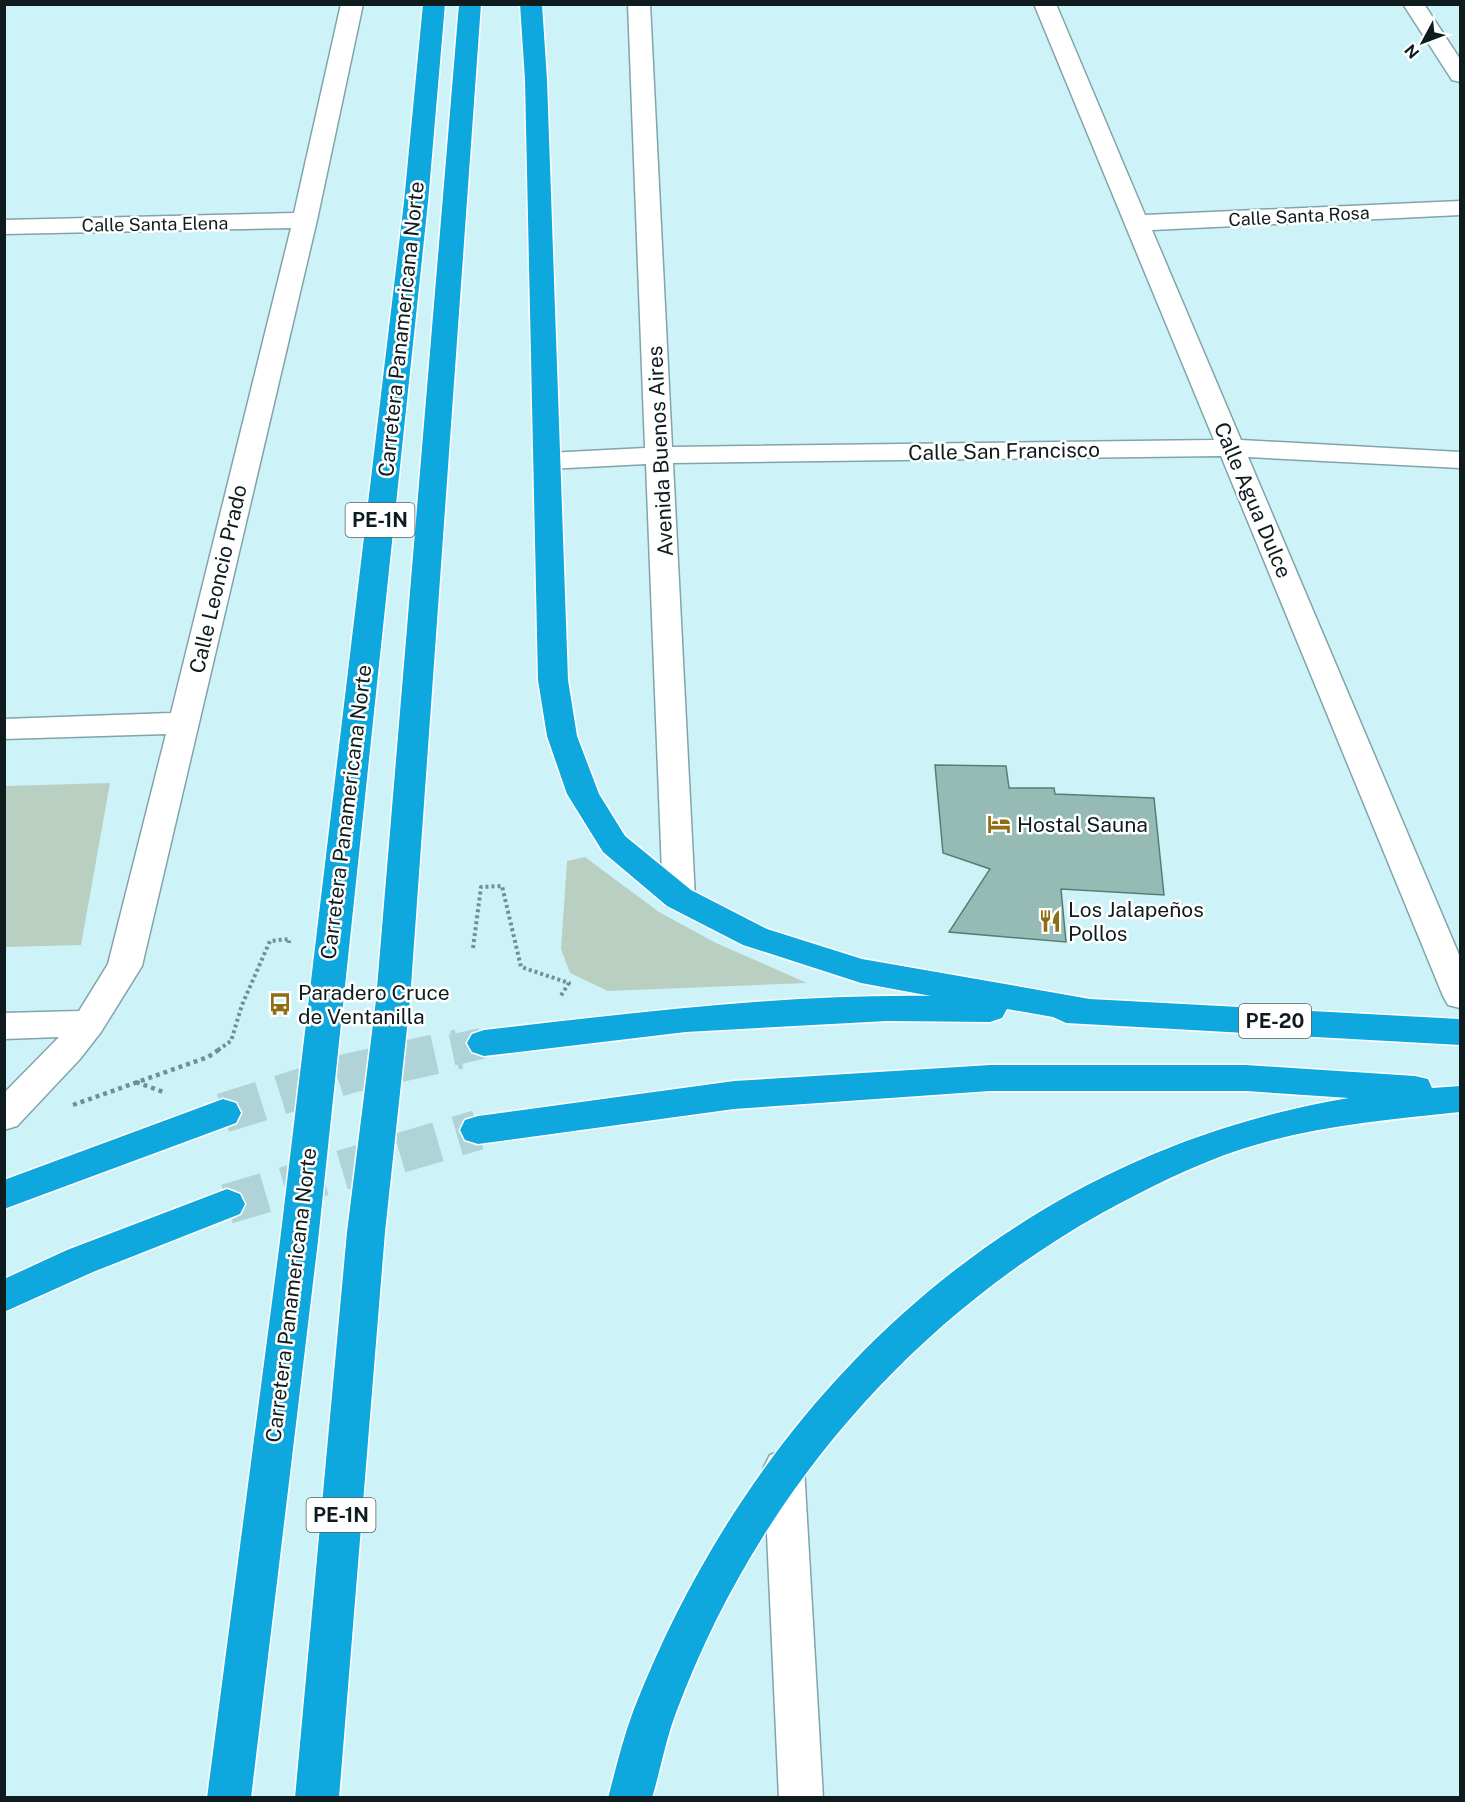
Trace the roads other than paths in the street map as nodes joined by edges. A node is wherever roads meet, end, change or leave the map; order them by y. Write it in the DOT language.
graph roads {
  1 [pos="352,4"];
  2 [pos="434,4"];
  3 [pos="470,4"];
  4 [pos="531,4"];
  5 [pos="639,4"];
  6 [pos="1046,4"];
  7 [pos="1413,4"];
  8 [pos="1461,75"];
  9 [pos="1461,208"];
  10 [pos="305,220"];
  11 [pos="1137,223"];
  12 [pos="4,227"];
  13 [pos="1232,448"];
  14 [pos="660,454"];
  15 [pos="1461,460"];
  16 [pos="548,461"];
  17 [pos="184,723"];
  18 [pos="4,729"];
  19 [pos="679,898"];
  20 [pos="1461,996"];
  21 [pos="1089,1011"];
  22 [pos="89,1023"];
  23 [pos="4,1026"];
  24 [pos="1461,1032"];
  25 [pos="484,1043"];
  26 [pos="19,1085"];
  27 [pos="1461,1092"];
  28 [pos="1461,1099"];
  29 [pos="223,1113"];
  30 [pos="4,1116"];
  31 [pos="478,1130"];
  32 [pos="4,1195"];
  33 [pos="226,1204"];
  34 [pos="4,1297"];
  35 [pos="784,1467"];
  36 [pos="229,1797"];
  37 [pos="317,1797"];
  38 [pos="630,1797"];
  39 [pos="801,1797"];
  1 -- 10 [label="street, Calle Leoncio Prado"];
  2 -- 36 [label="highway, Carretera Panamericana Norte / PE-1N"];
  3 -- 37 [label="highway, Carretera Panamericana Norte / PE-1N"];
  4 -- 16 [label="highway"];
  5 -- 14 [label="street, Avenida Buenos Aires"];
  6 -- 11 [label="street, Calle Agua Dulce"];
  7 -- 8 [label="street"];
  9 -- 11 [label="street, Calle Santa Rosa"];
  10 -- 12 [label="street, Calle Santa Elena"];
  10 -- 17 [label="street, Calle Leoncio Prado"];
  11 -- 13 [label="street, Calle Agua Dulce"];
  13 -- 14 [label="street, Calle San Francisco"];
  13 -- 15 [label="street, Calle San Francisco"];
  13 -- 20 [label="street, Calle Agua Dulce"];
  14 -- 16 [label="street, Calle San Francisco"];
  14 -- 19 [label="street, Avenida Buenos Aires"];
  16 -- 19 [label="highway"];
  17 -- 18 [label="street"];
  17 -- 22 [label="street, Calle Leoncio Prado"];
  19 -- 21 [label="highway"];
  21 -- 24 [label="highway, PE-20"];
  21 -- 25 [label="highway"];
  22 -- 23 [label="street"];
  22 -- 26 [label="street, Calle Leoncio Prado"];
  26 -- 30 [label="street, Calle Leoncio Prado"];
  27 -- 31 [label="highway"];
  28 -- 35 [label="highway"];
  29 -- 32 [label="highway"];
  33 -- 34 [label="highway"];
  35 -- 38 [label="highway"];
  35 -- 39 [label="street"];
}
